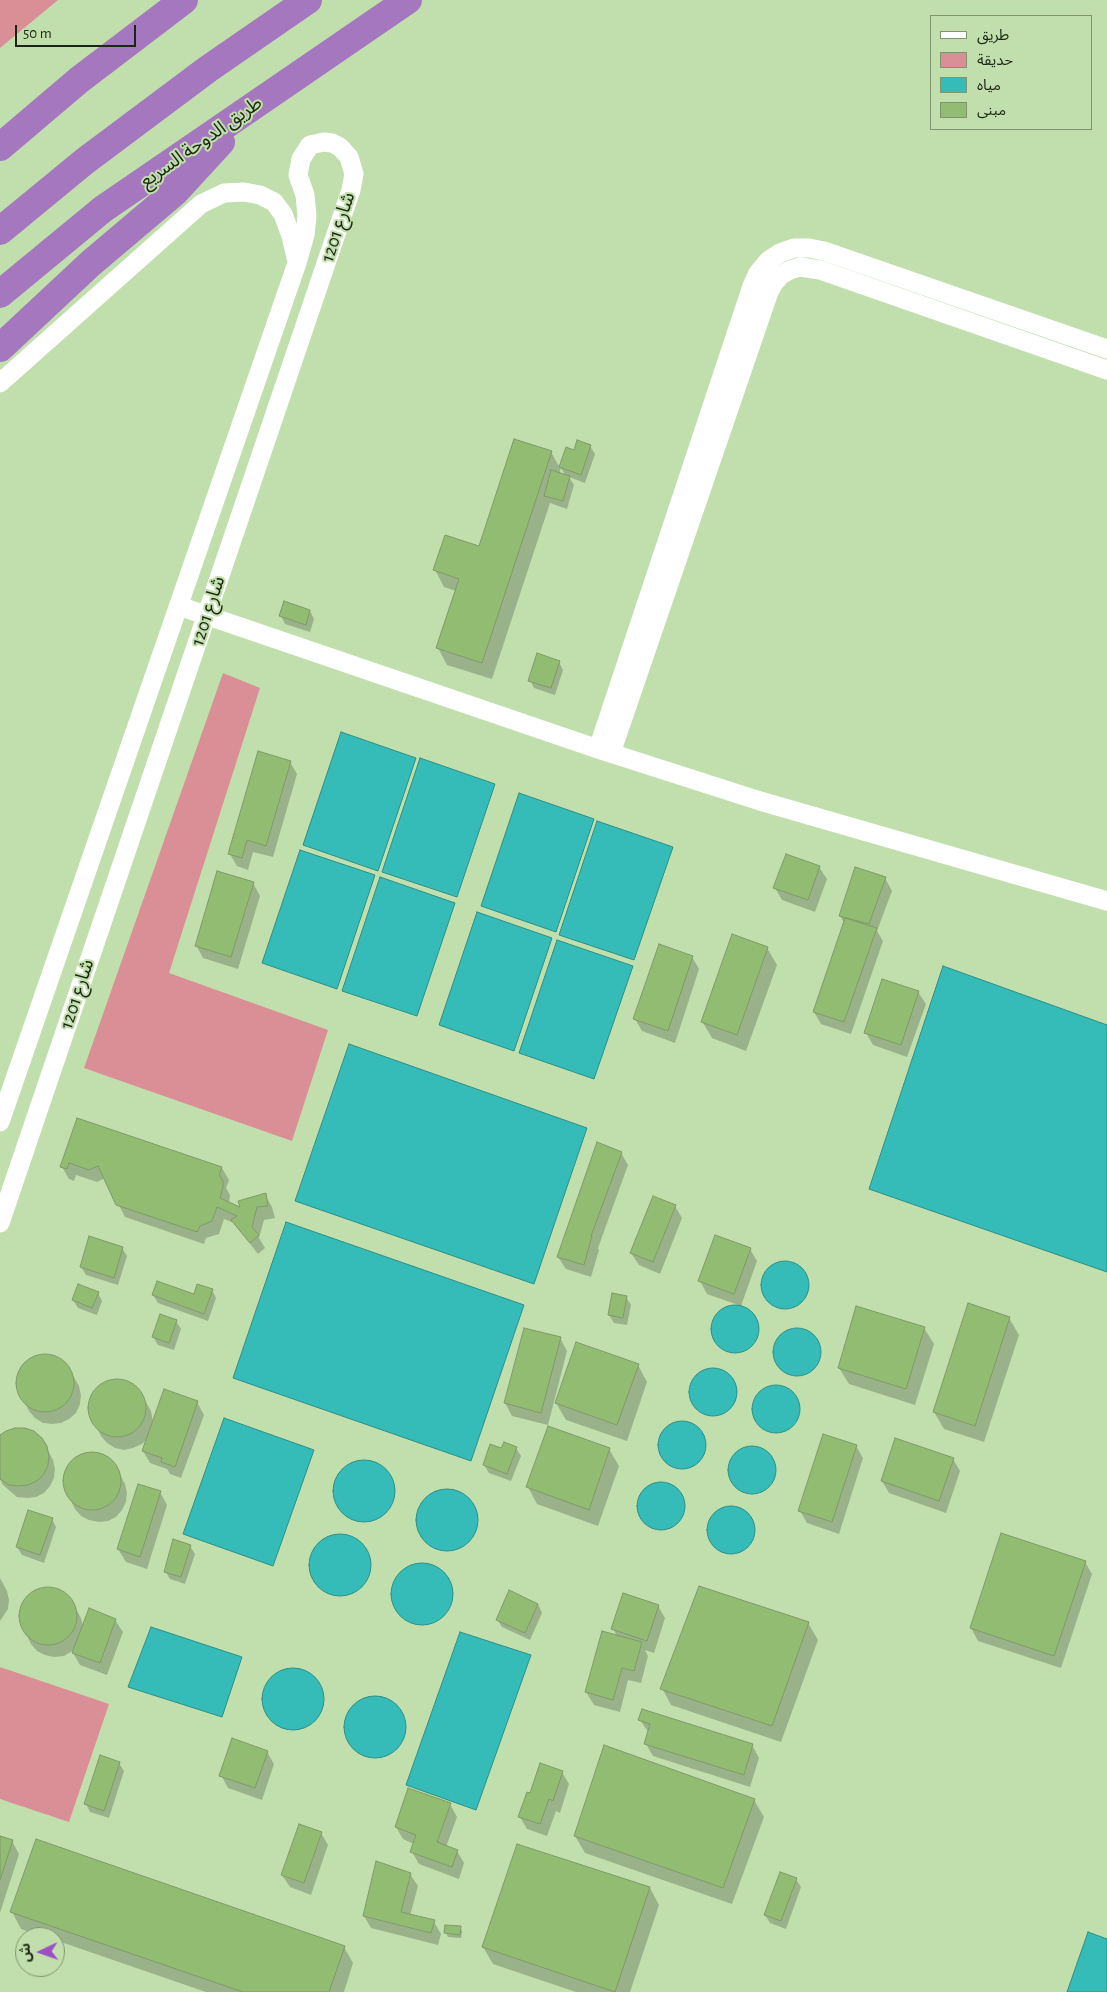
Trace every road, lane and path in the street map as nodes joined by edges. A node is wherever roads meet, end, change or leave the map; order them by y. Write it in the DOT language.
graph roads {
  1 [pos="184,0"];
  2 [pos="308,0"];
  3 [pos="408,0"];
  4 [pos="254,105"];
  5 [pos="0,147"];
  6 [pos="0,231"];
  7 [pos="297,263"];
  8 [pos="0,294"];
  9 [pos="0,348"];
  10 [pos="1107,348"];
  11 [pos="1107,370"];
  12 [pos="0,383"];
  13 [pos="179,606"];
  14 [pos="207,615"];
  15 [pos="605,751"];
  16 [pos="1107,901"];
  17 [pos="0,1122"];
  18 [pos="0,1223"];
  1 -- 5 [label="highway"];
  2 -- 6 [label="highway"];
  3 -- 4 [label="highway, طريق الدوحة السريع"];
  4 -- 8 [label="highway, طريق الدوحة السريع"];
  4 -- 9 [label="highway"];
  7 -- 12 [label="street, شارع 1201"];
  7 -- 13 [label="street, شارع 1201"];
  7 -- 14 [label="street, شارع 1201"];
  10 -- 15 [label="street"];
  11 -- 15 [label="street"];
  13 -- 14 [label="street"];
  13 -- 17 [label="street, شارع 1201"];
  14 -- 15 [label="street"];
  14 -- 18 [label="street, شارع 1201"];
  15 -- 16 [label="street"];
}
